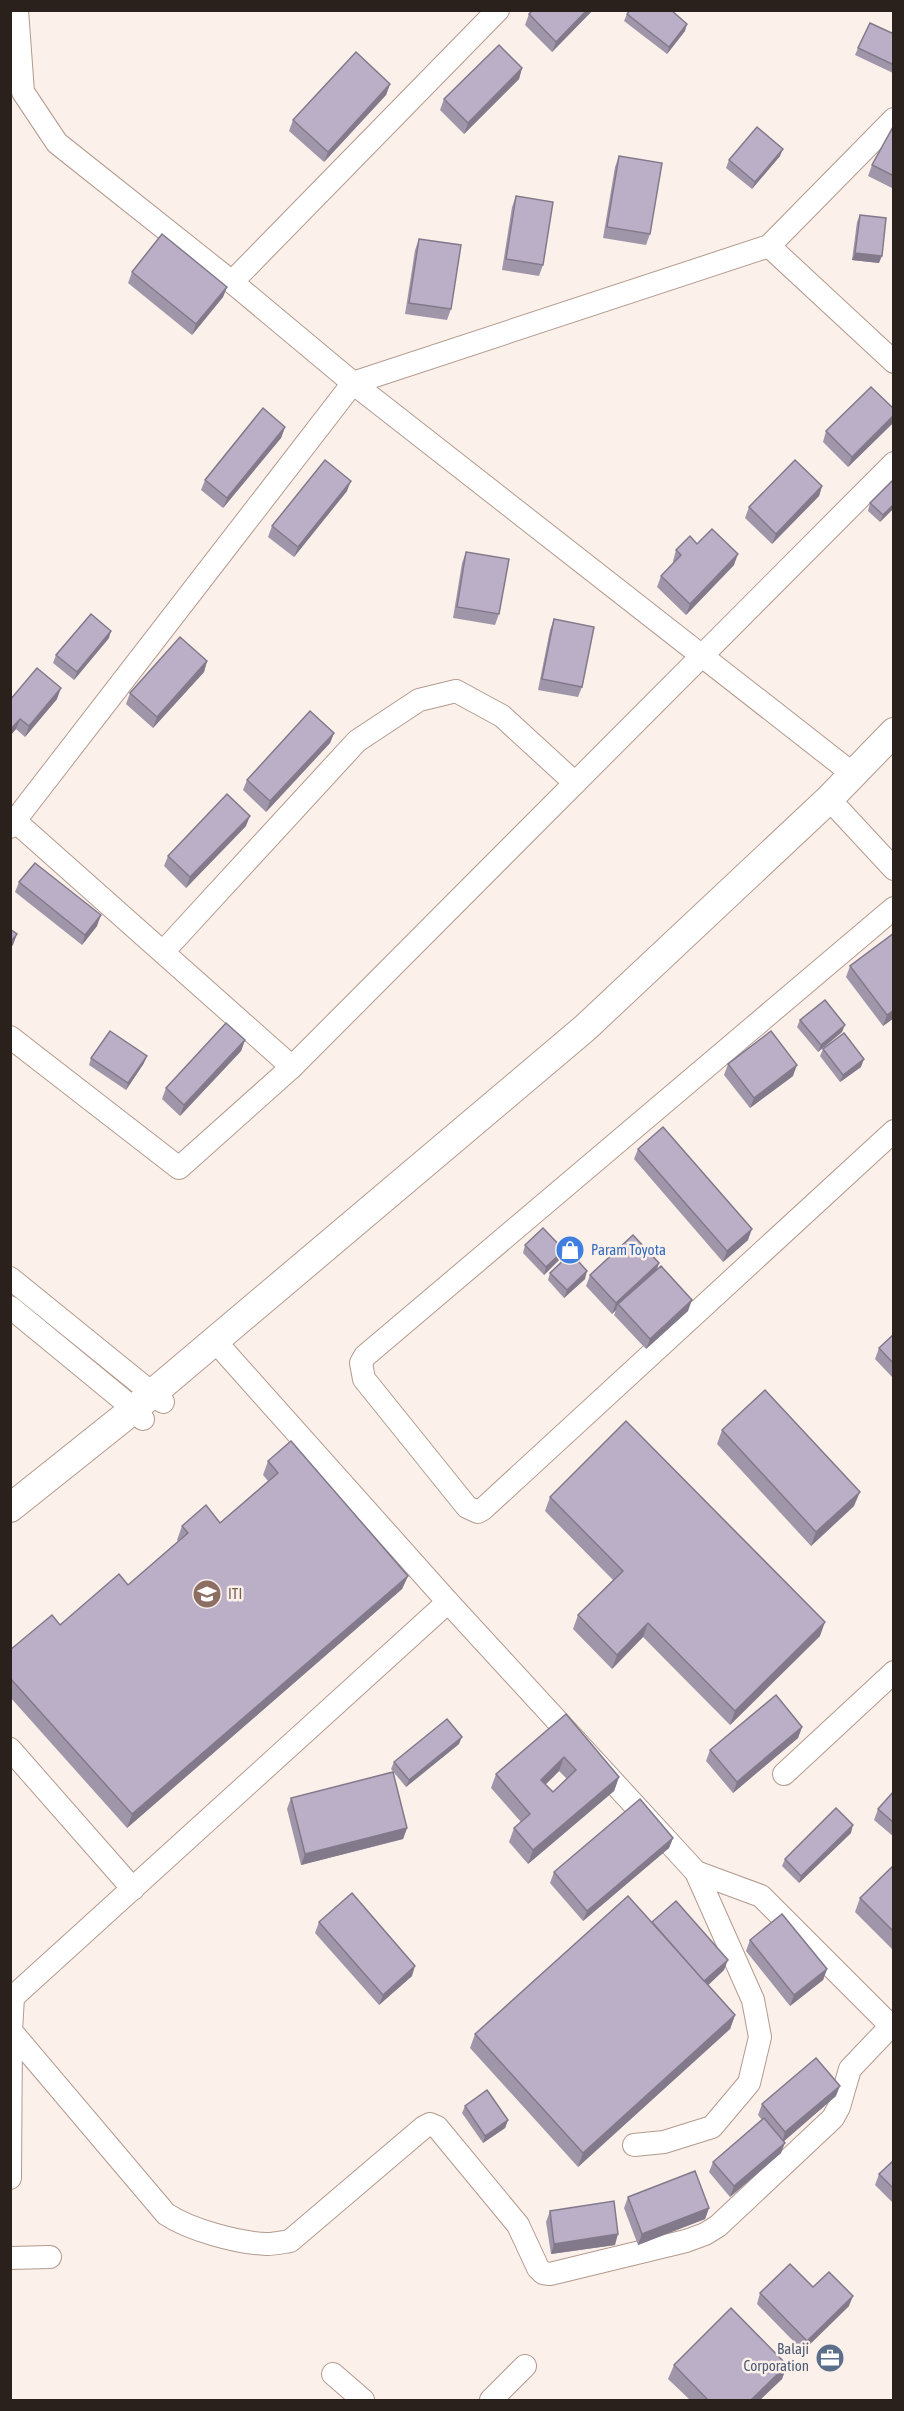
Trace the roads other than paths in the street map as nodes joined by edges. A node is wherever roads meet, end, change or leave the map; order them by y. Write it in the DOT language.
graph roads {
  1 [pos="17,10"];
  2 [pos="498,10"];
  3 [pos="894,119"];
  4 [pos="769,246"];
  5 [pos="232,282"];
  6 [pos="894,362"];
  7 [pos="353,383"];
  8 [pos="894,463"];
  9 [pos="703,655"];
  10 [pos="894,732"];
  11 [pos="894,756"];
  12 [pos="853,774"];
  13 [pos="575,783"];
  14 [pos="835,805"];
  15 [pos="13,824"];
  16 [pos="894,869"];
  17 [pos="894,908"];
  18 [pos="163,952"];
  19 [pos="10,1037"];
  20 [pos="292,1066"];
  21 [pos="894,1131"];
  22 [pos="10,1278"];
  23 [pos="10,1307"];
  24 [pos="220,1346"];
  25 [pos="148,1406"];
  26 [pos="10,1508"];
  27 [pos="10,1526"];
  28 [pos="448,1602"];
  29 [pos="889,1684"];
  30 [pos="10,1749"];
  31 [pos="784,1774"];
  32 [pos="696,1872"];
  33 [pos="133,1890"];
  34 [pos="12,1996"];
  35 [pos="11,2045"];
  36 [pos="634,2145"];
  37 [pos="10,2178"];
  38 [pos="50,2257"];
  39 [pos="10,2258"];
  40 [pos="525,2366"];
  41 [pos="333,2374"];
  42 [pos="363,2400"];
  43 [pos="491,2400"];
  1 -- 5 [label="street"];
  2 -- 5 [label="street"];
  3 -- 4 [label="street"];
  4 -- 6 [label="street"];
  4 -- 7 [label="street"];
  5 -- 7 [label="street"];
  7 -- 9 [label="street"];
  7 -- 15 [label="street"];
  8 -- 9 [label="street"];
  9 -- 12 [label="street"];
  9 -- 13 [label="street"];
  10 -- 12 [label="main road"];
  11 -- 14 [label="main road"];
  12 -- 14 [label="main road"];
  13 -- 18 [label="street"];
  13 -- 20 [label="street"];
  14 -- 16 [label="street"];
  14 -- 24 [label="main road"];
  15 -- 18 [label="street"];
  17 -- 21 [label="street"];
  18 -- 20 [label="street"];
  19 -- 20 [label="street"];
  22 -- 25 [label="street"];
  23 -- 25 [label="street"];
  24 -- 25 [label="main road"];
  24 -- 28 [label="street"];
  25 -- 26 [label="main road"];
  25 -- 27 [label="main road"];
  28 -- 32 [label="street"];
  28 -- 33 [label="street"];
  29 -- 31 [label="street"];
  30 -- 33 [label="street"];
  32 -- 35 [label="street"];
  32 -- 36 [label="street"];
  33 -- 34 [label="street"];
  34 -- 35 [label="street"];
  35 -- 37 [label="street"];
  38 -- 39 [label="street"];
  40 -- 43 [label="street"];
  41 -- 42 [label="street"];
}
